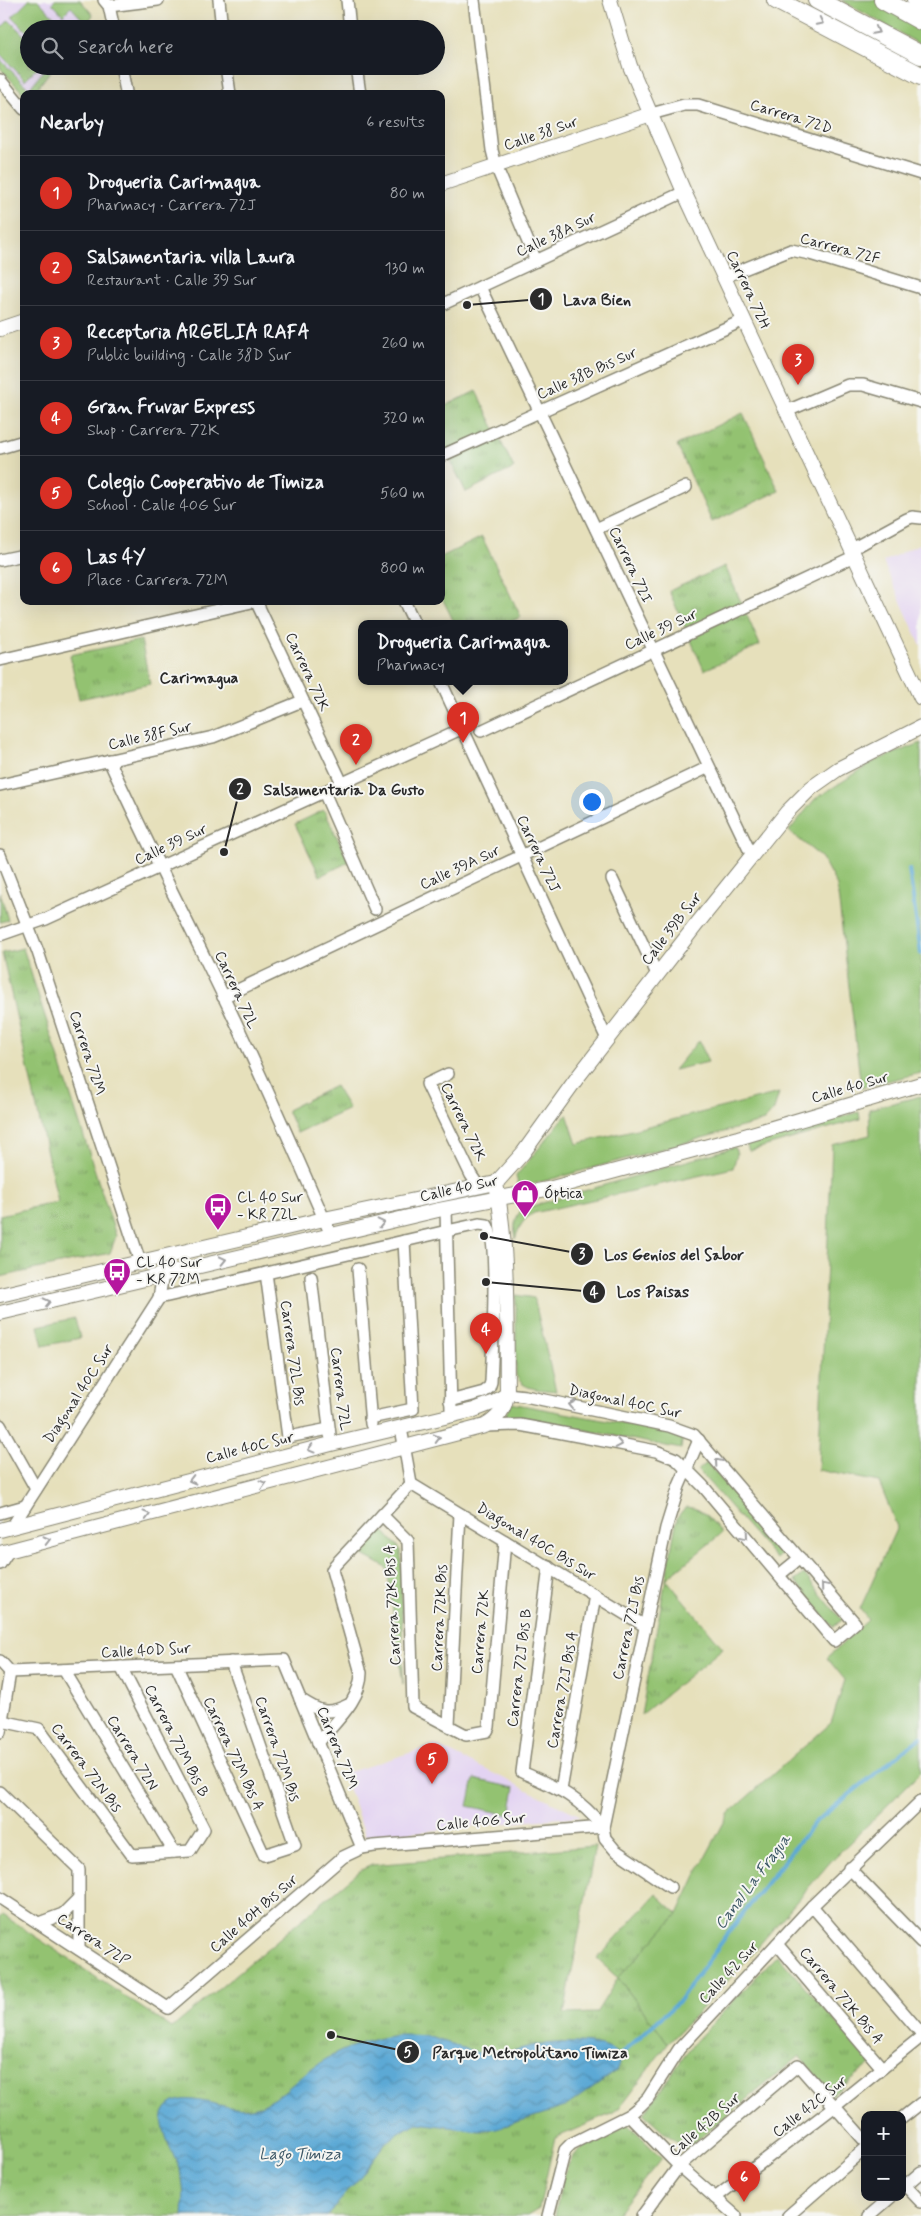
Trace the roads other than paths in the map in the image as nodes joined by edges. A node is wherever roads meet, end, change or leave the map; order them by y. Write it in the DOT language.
graph roads {
  1 [pos="158,0"];
  2 [pos="219,0"];
  3 [pos="347,0"];
  4 [pos="474,0"];
  5 [pos="610,0"];
  6 [pos="776,0"];
  7 [pos="818,0"];
  8 [pos="883,0"];
  9 [pos="916,0"];
  10 [pos="107,3"];
  11 [pos="921,3"];
  12 [pos="112,20"];
  13 [pos="221,20"];
  14 [pos="349,20"];
  15 [pos="921,21"];
  16 [pos="921,55"];
  17 [pos="123,75"];
  18 [pos="227,75"];
  19 [pos="357,75"];
  20 [pos="921,76"];
  21 [pos="0,80"];
  22 [pos="126,90"];
  23 [pos="229,90"];
  24 [pos="359,90"];
  25 [pos="20,103"];
  26 [pos="651,114"];
  27 [pos="496,166"];
  28 [pos="921,174"];
  29 [pos="445,183"];
  30 [pos="684,192"];
  31 [pos="536,261"];
  32 [pos="724,277"];
  33 [pos="480,287"];
  34 [pos="921,288"];
  35 [pos="445,303"];
  36 [pos="744,320"];
  37 [pos="20,322"];
  38 [pos="0,329"];
  39 [pos="921,402"];
  40 [pos="540,411"];
  41 [pos="787,411"];
  42 [pos="20,441"];
  43 [pos="0,448"];
  44 [pos="445,454"];
  45 [pos="686,487"];
  46 [pos="921,518"];
  47 [pos="596,529"];
  48 [pos="853,552"];
  49 [pos="20,556"];
  50 [pos="0,560"];
  51 [pos="239,605"];
  52 [pos="258,605"];
  53 [pos="406,605"];
  54 [pos="412,620"];
  55 [pos="654,650"];
  56 [pos="0,660"];
  57 [pos="442,685"];
  58 [pos="921,698"];
  59 [pos="302,701"];
  60 [pos="921,727"];
  61 [pos="462,728"];
  62 [pos="481,731"];
  63 [pos="109,760"];
  64 [pos="709,767"];
  65 [pos="342,783"];
  66 [pos="0,785"];
  67 [pos="324,792"];
  68 [pos="0,854"];
  69 [pos="522,855"];
  70 [pos="752,856"];
  71 [pos="161,866"];
  72 [pos="612,879"];
  73 [pos="375,909"];
  74 [pos="28,926"];
  75 [pos="0,936"];
  76 [pos="658,974"];
  77 [pos="223,997"];
  78 [pos="607,1039"];
  79 [pos="448,1074"];
  80 [pos="921,1084"];
  81 [pos="470,1175"];
  82 [pos="496,1183"];
  83 [pos="479,1187"];
  84 [pos="464,1190"];
  85 [pos="499,1198"];
  86 [pos="446,1208"];
  87 [pos="324,1219"];
  88 [pos="447,1231"];
  89 [pos="330,1235"];
  90 [pos="404,1240"];
  91 [pos="140,1262"];
  92 [pos="358,1269"];
  93 [pos="266,1273"];
  94 [pos="163,1274"];
  95 [pos="311,1278"];
  96 [pos="0,1295"];
  97 [pos="159,1298"];
  98 [pos="0,1313"];
  99 [pos="492,1360"];
  100 [pos="506,1360"];
  101 [pos="507,1394"];
  102 [pos="451,1408"];
  103 [pos="370,1418"];
  104 [pos="0,1425"];
  105 [pos="485,1426"];
  106 [pos="401,1428"];
  107 [pos="329,1429"];
  108 [pos="372,1434"];
  109 [pos="288,1437"];
  110 [pos="699,1440"];
  111 [pos="331,1444"];
  112 [pos="404,1447"];
  113 [pos="687,1468"];
  114 [pos="411,1484"];
  115 [pos="36,1489"];
  116 [pos="25,1506"];
  117 [pos="94,1506"];
  118 [pos="0,1513"];
  119 [pos="460,1514"];
  120 [pos="382,1515"];
  121 [pos="99,1527"];
  122 [pos="6,1528"];
  123 [pos="505,1541"];
  124 [pos="5,1551"];
  125 [pos="800,1558"];
  126 [pos="0,1564"];
  127 [pos="548,1567"];
  128 [pos="779,1575"];
  129 [pos="595,1595"];
  130 [pos="645,1626"];
  131 [pos="284,1660"];
  132 [pos="0,1661"];
  133 [pos="231,1662"];
  134 [pos="176,1665"];
  135 [pos="120,1667"];
  136 [pos="64,1670"];
  137 [pos="10,1672"];
  138 [pos="300,1699"];
  139 [pos="349,1704"];
  140 [pos="449,1725"];
  141 [pos="1,1727"];
  142 [pos="318,1743"];
  143 [pos="562,1790"];
  144 [pos="0,1792"];
  145 [pos="921,1800"];
  146 [pos="603,1826"];
  147 [pos="362,1848"];
  148 [pos="174,1852"];
  149 [pos="264,1855"];
  150 [pos="849,1868"];
  151 [pos="670,1887"];
  152 [pos="0,1898"];
  153 [pos="78,1899"];
  154 [pos="812,1906"];
  155 [pos="39,1923"];
  156 [pos="921,1942"];
  157 [pos="777,1944"];
  158 [pos="79,1948"];
  159 [pos="168,2008"];
  160 [pos="921,2033"];
  161 [pos="921,2037"];
  162 [pos="882,2068"];
  163 [pos="921,2103"];
  164 [pos="834,2107"];
  165 [pos="629,2115"];
  166 [pos="906,2115"];
  167 [pos="861,2137"];
  168 [pos="861,2152"];
  169 [pos="679,2166"];
  170 [pos="921,2172"];
  171 [pos="906,2183"];
  172 [pos="906,2188"];
  173 [pos="716,2198"];
  174 [pos="886,2201"];
  175 [pos="921,2202"];
  176 [pos="548,2216"];
  177 [pos="642,2216"];
  178 [pos="736,2216"];
  179 [pos="788,2216"];
  180 [pos="869,2216"];
  1 -- 10 [label="street"];
  2 -- 13 [label="street"];
  3 -- 14 [label="street"];
  4 -- 27 [label="street"];
  5 -- 26 [label="street, Carrera 72H"];
  6 -- 20 [label="highway, one-way"];
  7 -- 16 [label="highway, one-way"];
  8 -- 15 [label="highway"];
  9 -- 11 [label="highway"];
  10 -- 12 [label="street"];
  17 -- 22 [label="street"];
  18 -- 23 [label="street"];
  19 -- 24 [label="street"];
  21 -- 25 [label="street"];
  26 -- 27 [label="street, Calle 38 Sur"];
  26 -- 28 [label="street, Carrera 72D"];
  26 -- 30 [label="street, Carrera 72H"];
  27 -- 29 [label="street, Calle 38 Sur"];
  27 -- 31 [label="street"];
  30 -- 31 [label="street, Calle 38A Sur"];
  30 -- 32 [label="street, Carrera 72H"];
  31 -- 33 [label="street, Calle 38A Sur"];
  32 -- 34 [label="street, Carrera 72F"];
  32 -- 36 [label="street, Carrera 72H"];
  33 -- 35 [label="street, Calle 38A Sur"];
  33 -- 40 [label="street, Carrera 72I"];
  36 -- 40 [label="street, Calle 38B Bis Sur"];
  36 -- 41 [label="street, Carrera 72H"];
  37 -- 38 [label="street"];
  39 -- 41 [label="street"];
  40 -- 44 [label="street, Calle 38B Bis Sur"];
  40 -- 47 [label="street, Carrera 72I"];
  41 -- 48 [label="street, Carrera 72H"];
  42 -- 43 [label="street"];
  45 -- 47 [label="street"];
  46 -- 48 [label="street, Calle 39 Sur"];
  47 -- 55 [label="street, Carrera 72I"];
  48 -- 55 [label="street, Calle 39 Sur"];
  48 -- 58 [label="street, Carrera 72H"];
  49 -- 50 [label="street"];
  51 -- 56 [label="street"];
  52 -- 59 [label="street, Carrera 72K"];
  53 -- 54 [label="street"];
  55 -- 62 [label="street, Calle 39 Sur"];
  55 -- 64 [label="street, Carrera 72I"];
  57 -- 61 [label="street, Carrera 72J"];
  59 -- 63 [label="street, Calle 38F Sur"];
  59 -- 65 [label="street, Carrera 72K"];
  60 -- 70 [label="street, Calle 39B Sur"];
  61 -- 65 [label="street, Calle 39 Sur"];
  61 -- 69 [label="street, Carrera 72J"];
  63 -- 66 [label="street, Calle 38F Sur"];
  63 -- 71 [label="street, Carrera 72L"];
  64 -- 69 [label="street, Calle 39A Sur"];
  64 -- 70 [label="street, Carrera 72I"];
  65 -- 67 [label="street, Calle 39 Sur"];
  67 -- 71 [label="street, Calle 39 Sur"];
  67 -- 73 [label="street"];
  68 -- 74 [label="street, Carrera 72M"];
  69 -- 77 [label="street, Calle 39A Sur"];
  69 -- 78 [label="street, Carrera 72J"];
  70 -- 76 [label="street, Calle 39B Sur"];
  71 -- 74 [label="street, Calle 39 Sur"];
  71 -- 77 [label="street, Carrera 72L"];
  72 -- 76 [label="street"];
  74 -- 75 [label="street, Calle 39 Sur"];
  74 -- 91 [label="street, Carrera 72M"];
  76 -- 78 [label="street, Calle 39B Sur"];
  77 -- 87 [label="street, Carrera 72L"];
  78 -- 82 [label="street, Calle 39B Sur"];
  79 -- 81 [label="street, Carrera 72K"];
  80 -- 85 [label="street, Calle 40 Sur"];
  81 -- 83 [label="street, Carrera 72K"];
  81 -- 84 [label="street, Carrera 72K"];
  82 -- 83 [label="street, Calle 40 Sur"];
  82 -- 85 [label="street"];
  83 -- 84 [label="street, Calle 40 Sur"];
  84 -- 87 [label="street, Calle 40 Sur"];
  85 -- 86 [label="street, Calle 40 Sur"];
  85 -- 100 [label="street"];
  86 -- 88 [label="street"];
  89 -- 86 [label="street, Calle 40 Sur, one-way"];
  87 -- 89 [label="street, Carrera 72L"];
  87 -- 91 [label="street, Calle 40 Sur"];
  88 -- 90 [label="street"];
  88 -- 99 [label="street"];
  88 -- 102 [label="street"];
  94 -- 89 [label="street, Calle 40 Sur, one-way"];
  90 -- 93 [label="street"];
  90 -- 103 [label="street"];
  91 -- 96 [label="street, Calle 40 Sur"];
  92 -- 103 [label="street"];
  93 -- 97 [label="street"];
  93 -- 109 [label="street, Carrera 72L Bis"];
  94 -- 97 [label="street, Diagonal 40C Sur"];
  98 -- 94 [label="street, Calle 40 Sur, one-way"];
  95 -- 107 [label="street, Carrera 72L"];
  97 -- 115 [label="street, Diagonal 40C Sur"];
  99 -- 100 [label="street"];
  99 -- 102 [label="street"];
  100 -- 101 [label="street"];
  101 -- 102 [label="street, Calle 40C Sur"];
  101 -- 105 [label="street"];
  110 -- 101 [label="street, Diagonal 40C Sur, one-way"];
  102 -- 106 [label="street, Calle 40C Sur"];
  103 -- 108 [label="street"];
  104 -- 115 [label="street"];
  112 -- 105 [label="street, one-way"];
  105 -- 113 [label="street, Diagonal 40C Sur, one-way"];
  106 -- 108 [label="street, Calle 40C Sur"];
  106 -- 112 [label="street"];
  107 -- 109 [label="street, Calle 40C Sur"];
  107 -- 111 [label="street, Carrera 72L"];
  108 -- 111 [label="street, Calle 40C Sur"];
  110 -- 113 [label="street, Carrera 72J Bis"];
  125 -- 110 [label="street, Diagonal 40C Sur, one-way"];
  111 -- 117 [label="street, Calle 40C Sur, one-way"];
  112 -- 114 [label="street"];
  121 -- 112 [label="street, one-way"];
  113 -- 128 [label="street, Diagonal 40C Sur, one-way"];
  113 -- 130 [label="street, Carrera 72J Bis"];
  114 -- 119 [label="street, Diagonal 40C Bis Sur"];
  114 -- 120 [label="street"];
  115 -- 116 [label="street, Diagonal 40C Sur"];
  116 -- 118 [label="street"];
  116 -- 122 [label="street, Diagonal 40C Sur"];
  117 -- 121 [label="street"];
  117 -- 122 [label="street, Calle 40C Sur"];
  119 -- 123 [label="street, Diagonal 40C Bis Sur"];
  119 -- 140 [label="street, Carrera 72K Bis"];
  120 -- 139 [label="street"];
  120 -- 140 [label="street, Carrera 72K Bis A"];
  124 -- 121 [label="street, one-way"];
  123 -- 127 [label="street, Diagonal 40C Bis Sur"];
  123 -- 140 [label="street, Carrera 72K"];
  124 -- 126 [label="street"];
  125 -- 128 [label="street"];
  128 -- 125 [label="street, Diagonal 40C Sur, one-way"];
  127 -- 129 [label="street, Diagonal 40C Bis Sur"];
  127 -- 143 [label="street, Carrera 72J Bis B"];
  129 -- 130 [label="street, Diagonal 40C Bis Sur"];
  129 -- 143 [label="street, Carrera 72J Bis A"];
  130 -- 146 [label="street, Carrera 72J Bis"];
  131 -- 133 [label="street, Calle 40D Sur"];
  131 -- 138 [label="street, Carrera 72M"];
  132 -- 137 [label="street"];
  133 -- 134 [label="street, Calle 40D Sur"];
  133 -- 149 [label="street, Carrera 72M Bis"];
  134 -- 135 [label="street, Calle 40D Sur"];
  134 -- 149 [label="street, Carrera 72M Bis A"];
  135 -- 136 [label="street, Calle 40D Sur"];
  135 -- 148 [label="street, Carrera 72M Bis B"];
  136 -- 137 [label="street, Calle 40D Sur"];
  136 -- 148 [label="street, Carrera 72N"];
  137 -- 141 [label="street"];
  138 -- 139 [label="street"];
  138 -- 142 [label="street, Carrera 72M"];
  139 -- 142 [label="street"];
  141 -- 148 [label="street, Carrera 72N Bis"];
  142 -- 147 [label="street, Carrera 72M"];
  143 -- 146 [label="street"];
  144 -- 153 [label="street"];
  145 -- 150 [label="street, Calle 42 Sur"];
  146 -- 147 [label="street, Calle 40G Sur"];
  146 -- 151 [label="street"];
  147 -- 159 [label="street, Calle 40H Bis Sur"];
  150 -- 154 [label="street, Calle 42 Sur"];
  150 -- 156 [label="street"];
  152 -- 155 [label="street, Carrera 72P"];
  153 -- 155 [label="street"];
  153 -- 158 [label="street"];
  154 -- 157 [label="street, Calle 42 Sur"];
  154 -- 160 [label="street"];
  155 -- 158 [label="street, Carrera 72P"];
  157 -- 162 [label="street, Carrera 72K Bis A"];
  157 -- 165 [label="street, Calle 42 Sur"];
  158 -- 159 [label="street, Carrera 72P"];
  161 -- 162 [label="street, Calle 42C Sur"];
  162 -- 164 [label="street, Calle 42C Sur"];
  163 -- 166 [label="street"];
  164 -- 167 [label="street"];
  164 -- 169 [label="street, Calle 42B Sur"];
  164 -- 173 [label="street, Calle 42C Sur"];
  165 -- 169 [label="street"];
  165 -- 176 [label="street, Calle 42 Sur"];
  168 -- 179 [label="street"];
  169 -- 173 [label="street"];
  169 -- 177 [label="street, Calle 42B Sur"];
  170 -- 171 [label="street"];
  172 -- 175 [label="street"];
  173 -- 178 [label="street"];
  174 -- 180 [label="street"];
}
